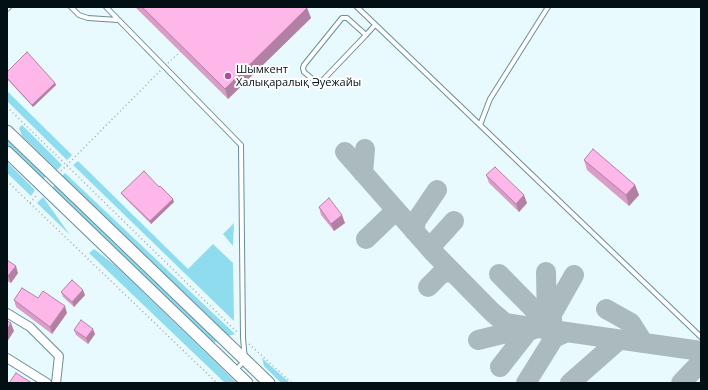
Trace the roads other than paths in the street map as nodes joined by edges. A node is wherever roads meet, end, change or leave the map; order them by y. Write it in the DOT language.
graph roads {
  1 [pos="9,7"];
  2 [pos="71,7"];
  3 [pos="106,7"];
  4 [pos="357,7"];
  5 [pos="548,7"];
  6 [pos="7,9"];
  7 [pos="118,20"];
  8 [pos="375,25"];
  9 [pos="366,35"];
  10 [pos="480,125"];
  11 [pos="7,131"];
  12 [pos="7,152"];
  13 [pos="7,313"];
  14 [pos="701,337"];
  15 [pos="7,358"];
  16 [pos="245,360"];
  17 [pos="234,371"];
  18 [pos="47,383"];
  19 [pos="56,383"];
  20 [pos="247,383"];
  21 [pos="269,383"];
  1 -- 6 [label="lane"];
  2 -- 7 [label="lane"];
  3 -- 7 [label="lane"];
  4 -- 8 [label="lane"];
  5 -- 10 [label="lane"];
  7 -- 16 [label="lane"];
  8 -- 9 [label="lane"];
  8 -- 10 [label="lane"];
  9 -- 9 [label="lane"];
  10 -- 14 [label="lane"];
  11 -- 16 [label="street"];
  12 -- 17 [label="street"];
  13 -- 19 [label="street"];
  15 -- 18 [label="street"];
  16 -- 17 [label="lane"];
  16 -- 21 [label="street"];
  17 -- 20 [label="street"];
}
